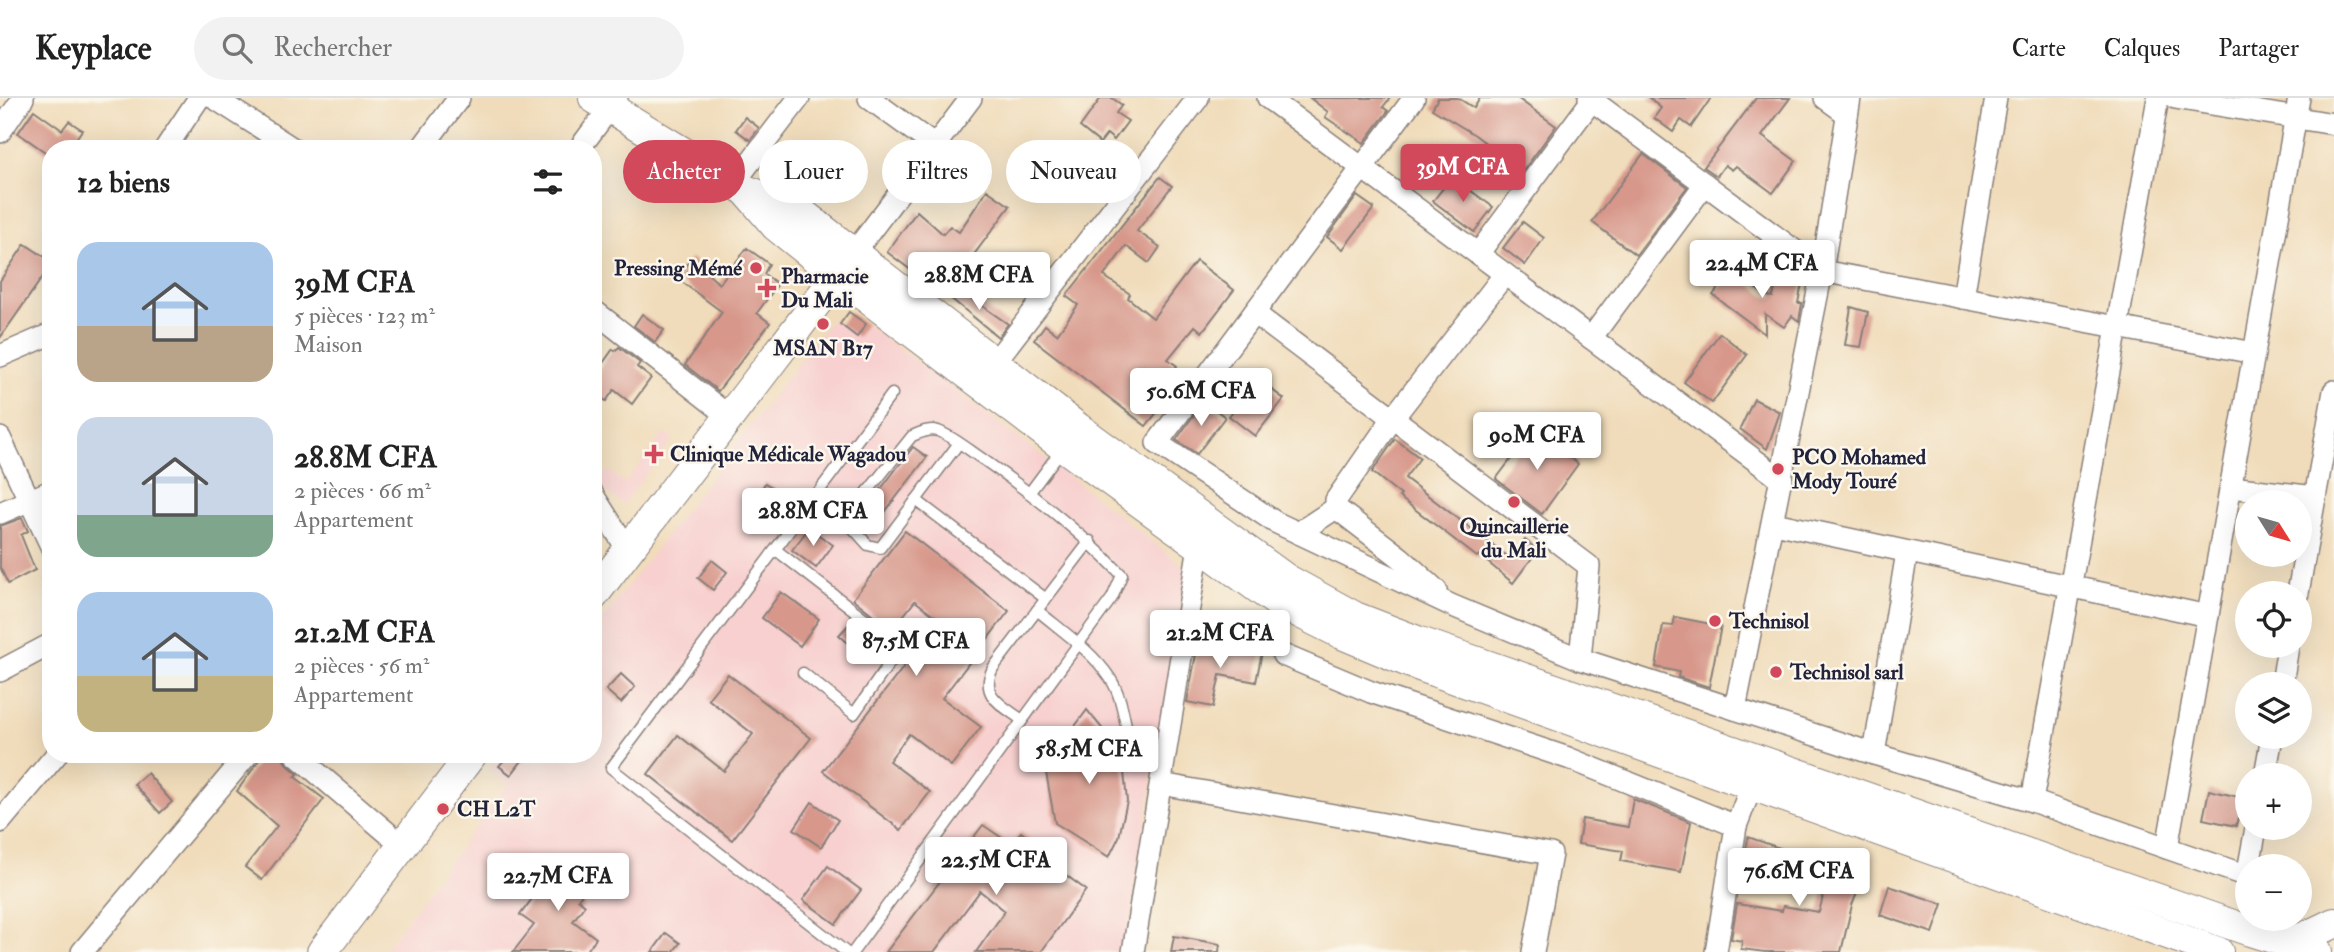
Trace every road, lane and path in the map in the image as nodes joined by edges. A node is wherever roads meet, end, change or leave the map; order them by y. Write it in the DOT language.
graph roads {
  1 [pos="23,98"];
  2 [pos="199,98"];
  3 [pos="214,98"];
  4 [pos="459,98"];
  5 [pos="799,98"];
  6 [pos="869,98"];
  7 [pos="971,98"];
  8 [pos="1198,98"];
  9 [pos="1268,98"];
  10 [pos="1413,98"];
  11 [pos="1825,98"];
  12 [pos="1996,98"];
  13 [pos="2158,98"];
  14 [pos="2175,98"];
  15 [pos="1591,99"];
  16 [pos="607,102"];
  17 [pos="1848,106"];
  18 [pos="2297,108"];
  19 [pos="2334,124"];
  20 [pos="0,132"];
  21 [pos="171,140"];
  22 [pos="280,140"];
  23 [pos="428,140"];
  24 [pos="584,140"];
  25 [pos="667,140"];
  26 [pos="927,140"];
  27 [pos="940,140"];
  28 [pos="1362,167"];
  29 [pos="745,179"];
  30 [pos="1705,184"];
  31 [pos="745,188"];
  32 [pos="892,203"];
  33 [pos="1478,254"];
  34 [pos="845,265"];
  35 [pos="1822,271"];
  36 [pos="1504,274"];
  37 [pos="1963,298"];
  38 [pos="1254,313"];
  39 [pos="602,317"];
  40 [pos="2117,327"];
  41 [pos="42,334"];
  42 [pos="1591,338"];
  43 [pos="4,350"];
  44 [pos="2254,353"];
  45 [pos="994,363"];
  46 [pos="2334,391"];
  47 [pos="892,394"];
  48 [pos="730,417"];
  49 [pos="1393,418"];
  50 [pos="1071,437"];
  51 [pos="0,438"];
  52 [pos="959,443"];
  53 [pos="1782,480"];
  54 [pos="2231,486"];
  55 [pos="1030,492"];
  56 [pos="42,495"];
  57 [pos="2315,498"];
  58 [pos="916,500"];
  59 [pos="28,501"];
  60 [pos="1336,508"];
  61 [pos="602,509"];
  62 [pos="804,512"];
  63 [pos="0,513"];
  64 [pos="842,516"];
  65 [pos="1773,523"];
  66 [pos="42,528"];
  67 [pos="1298,533"];
  68 [pos="1090,541"];
  69 [pos="1199,546"];
  70 [pos="628,550"];
  71 [pos="776,550"];
  72 [pos="1908,552"];
  73 [pos="2300,581"];
  74 [pos="602,584"];
  75 [pos="2070,586"];
  76 [pos="1046,599"];
  77 [pos="1453,606"];
  78 [pos="1037,610"];
  79 [pos="2208,616"];
  80 [pos="1078,644"];
  81 [pos="42,649"];
  82 [pos="1283,655"];
  83 [pos="1580,659"];
  84 [pos="0,671"];
  85 [pos="803,673"];
  86 [pos="1735,709"];
  87 [pos="1022,720"];
  88 [pos="1128,735"];
  89 [pos="1874,754"];
  90 [pos="49,763"];
  91 [pos="240,763"];
  92 [pos="306,763"];
  93 [pos="465,763"];
  94 [pos="1161,784"];
  95 [pos="1752,785"];
  96 [pos="2032,801"];
  97 [pos="0,822"];
  98 [pos="1737,826"];
  99 [pos="403,846"];
  100 [pos="2167,848"];
  101 [pos="2235,872"];
  102 [pos="2334,923"];
  103 [pos="2285,943"];
  104 [pos="82,952"];
  105 [pos="322,952"];
  106 [pos="846,952"];
  107 [pos="853,952"];
  108 [pos="1133,952"];
  109 [pos="1533,952"];
  110 [pos="1716,952"];
  111 [pos="2218,952"];
  112 [pos="2318,952"];
  1 -- 20 [label="street"];
  2 -- 21 [label="street"];
  3 -- 22 [label="street"];
  4 -- 23 [label="street"];
  5 -- 29 [label="street"];
  6 -- 26 [label="street"];
  7 -- 27 [label="street"];
  8 -- 45 [label="street"];
  9 -- 28 [label="street"];
  10 -- 28 [label="street"];
  11 -- 17 [label="street"];
  12 -- 37 [label="street"];
  13 -- 40 [label="street"];
  14 -- 18 [label="street"];
  15 -- 30 [label="street"];
  15 -- 33 [label="street"];
  16 -- 24 [label="street"];
  16 -- 25 [label="street"];
  17 -- 35 [label="street"];
  18 -- 19 [label="street"];
  18 -- 44 [label="street"];
  28 -- 33 [label="street"];
  28 -- 38 [label="street"];
  30 -- 35 [label="street"];
  30 -- 42 [label="street"];
  31 -- 34 [label="street"];
  32 -- 34 [label="street"];
  33 -- 36 [label="street"];
  34 -- 45 [label="street"];
  34 -- 48 [label="street"];
  34 -- 50 [label="street"];
  35 -- 37 [label="street"];
  35 -- 53 [label="street"];
  36 -- 42 [label="street"];
  36 -- 49 [label="street"];
  37 -- 40 [label="street"];
  38 -- 49 [label="street"];
  38 -- 67 [label="street"];
  39 -- 48 [label="street"];
  40 -- 44 [label="street"];
  40 -- 75 [label="street"];
  41 -- 43 [label="street"];
  42 -- 53 [label="street"];
  44 -- 54 [label="street"];
  45 -- 50 [label="street"];
  46 -- 57 [label="street"];
  47 -- 62 [label="lane"];
  48 -- 70 [label="street"];
  49 -- 60 [label="street"];
  49 -- 83 [label="street"];
  50 -- 55 [label="lane"];
  50 -- 69 [label="street"];
  50 -- 103 [label="street"];
  51 -- 59 [label="street"];
  52 -- 55 [label="lane"];
  52 -- 58 [label="lane"];
  52 -- 64 [label="lane"];
  53 -- 65 [label="street"];
  54 -- 57 [label="street"];
  54 -- 79 [label="street"];
  55 -- 68 [label="lane"];
  56 -- 59 [label="street"];
  57 -- 73 [label="street"];
  58 -- 64 [label="lane"];
  58 -- 76 [label="lane"];
  59 -- 63 [label="street"];
  59 -- 66 [label="street"];
  60 -- 67 [label="street"];
  60 -- 77 [label="street"];
  61 -- 70 [label="street"];
  62 -- 64 [label="lane"];
  62 -- 71 [label="lane"];
  65 -- 72 [label="street"];
  65 -- 86 [label="street"];
  67 -- 77 [label="street"];
  68 -- 76 [label="lane"];
  68 -- 80 [label="lane"];
  69 -- 94 [label="street"];
  69 -- 95 [label="street"];
  70 -- 74 [label="street"];
  71 -- 85 [label="lane"];
  71 -- 106 [label="lane"];
  72 -- 75 [label="street"];
  72 -- 89 [label="street"];
  75 -- 79 [label="street"];
  75 -- 96 [label="street"];
  76 -- 78 [label="lane"];
  77 -- 83 [label="street"];
  78 -- 80 [label="lane"];
  78 -- 87 [label="lane"];
  79 -- 100 [label="street"];
  80 -- 87 [label="lane"];
  80 -- 88 [label="lane"];
  81 -- 84 [label="street"];
  82 -- 98 [label="street"];
  83 -- 86 [label="street"];
  86 -- 89 [label="street"];
  87 -- 107 [label="lane"];
  89 -- 96 [label="street"];
  90 -- 97 [label="street"];
  91 -- 104 [label="street"];
  92 -- 99 [label="street"];
  93 -- 99 [label="street"];
  94 -- 108 [label="street"];
  94 -- 109 [label="street"];
  95 -- 98 [label="street"];
  95 -- 111 [label="street"];
  96 -- 100 [label="street"];
  98 -- 110 [label="street"];
  99 -- 105 [label="street"];
  100 -- 101 [label="street"];
  102 -- 103 [label="street"];
  103 -- 112 [label="street"];
}
